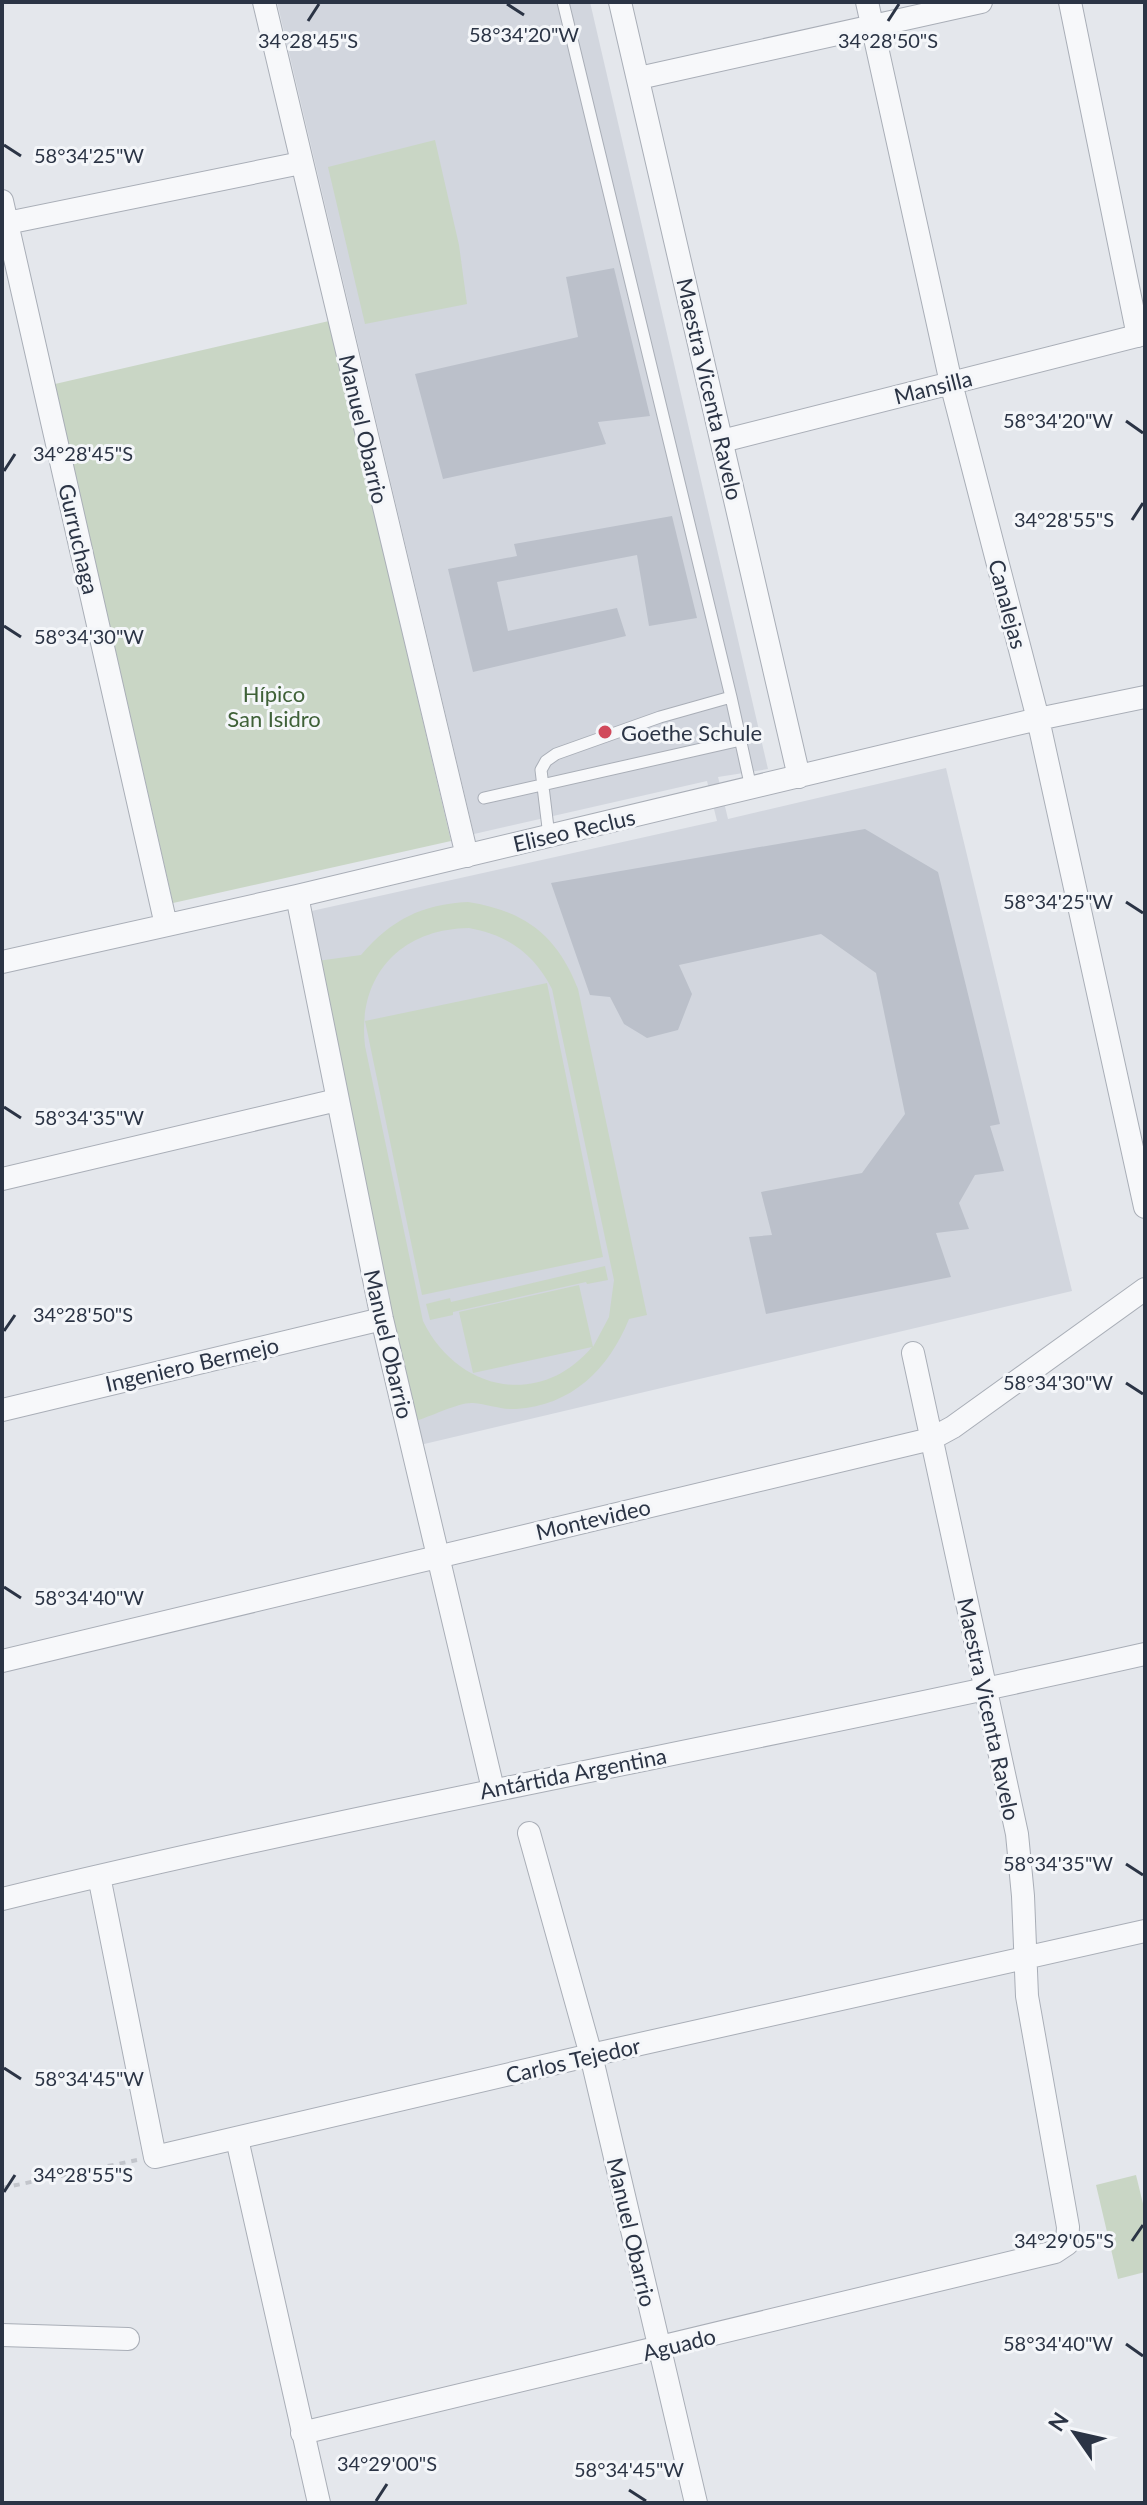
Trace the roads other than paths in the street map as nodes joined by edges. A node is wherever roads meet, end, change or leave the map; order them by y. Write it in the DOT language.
graph roads {
  1 [pos="264,2"];
  2 [pos="563,2"];
  3 [pos="620,2"];
  4 [pos="867,2"];
  5 [pos="981,2"];
  6 [pos="1070,2"];
  7 [pos="872,26"];
  8 [pos="639,78"];
  9 [pos="301,163"];
  10 [pos="4,216"];
  11 [pos="1141,335"];
  12 [pos="951,383"];
  13 [pos="722,441"];
  14 [pos="731,697"];
  15 [pos="1145,697"];
  16 [pos="1038,719"];
  17 [pos="741,740"];
  18 [pos="799,777"];
  19 [pos="542,784"];
  20 [pos="751,788"];
  21 [pos="484,798"];
  22 [pos="549,836"];
  23 [pos="467,856"];
  24 [pos="297,896"];
  25 [pos="166,925"];
  26 [pos="2,962"];
  27 [pos="337,1100"];
  28 [pos="2,1179"];
  29 [pos="1145,1207"];
  30 [pos="1145,1289"];
  31 [pos="382,1319"];
  32 [pos="913,1353"];
  33 [pos="2,1410"];
  34 [pos="931,1439"];
  35 [pos="439,1555"];
  36 [pos="1145,1654"];
  37 [pos="2,1661"];
  38 [pos="984,1691"];
  39 [pos="493,1789"];
  40 [pos="529,1833"];
  41 [pos="99,1876"];
  42 [pos="2,1899"];
  43 [pos="1145,1931"];
  44 [pos="1026,1959"];
  45 [pos="591,2055"];
  46 [pos="237,2139"];
  47 [pos="1055,2252"];
  48 [pos="2,2335"];
  49 [pos="128,2339"];
  50 [pos="659,2349"];
  51 [pos="302,2433"];
  52 [pos="319,2503"];
  53 [pos="696,2503"];
  1 -- 9 [label="street, Manuel Obarrio"];
  2 -- 14 [label="lane"];
  3 -- 8 [label="street, Maestra Vicenta Ravelo"];
  4 -- 7 [label="street, Canalejas"];
  5 -- 7 [label="street"];
  6 -- 11 [label="street"];
  7 -- 8 [label="street"];
  7 -- 12 [label="street, Canalejas"];
  8 -- 13 [label="street, Maestra Vicenta Ravelo"];
  9 -- 10 [label="street"];
  9 -- 23 [label="street, Manuel Obarrio"];
  10 -- 25 [label="street, Gurruchaga"];
  11 -- 12 [label="street, Mansilla"];
  12 -- 13 [label="street, Mansilla"];
  12 -- 16 [label="street, Canalejas"];
  13 -- 18 [label="street, Maestra Vicenta Ravelo"];
  14 -- 17 [label="lane"];
  14 -- 19 [label="lane"];
  15 -- 16 [label="street, Eliseo Reclus"];
  16 -- 18 [label="street, Eliseo Reclus"];
  16 -- 29 [label="street, Canalejas"];
  17 -- 19 [label="lane"];
  17 -- 20 [label="lane"];
  18 -- 20 [label="street, Eliseo Reclus"];
  19 -- 21 [label="lane"];
  19 -- 22 [label="lane"];
  20 -- 22 [label="street, Eliseo Reclus"];
  22 -- 23 [label="street, Eliseo Reclus"];
  23 -- 24 [label="street, Eliseo Reclus"];
  24 -- 25 [label="street, Eliseo Reclus"];
  24 -- 27 [label="street, Manuel Obarrio"];
  25 -- 26 [label="street, Eliseo Reclus"];
  27 -- 28 [label="street"];
  27 -- 31 [label="street, Manuel Obarrio"];
  30 -- 34 [label="street, Montevideo"];
  31 -- 33 [label="street, Ingeniero Bermejo"];
  31 -- 35 [label="street, Manuel Obarrio"];
  32 -- 34 [label="street, Maestra Vicenta Ravelo"];
  34 -- 35 [label="street, Montevideo"];
  34 -- 38 [label="street, Maestra Vicenta Ravelo"];
  35 -- 37 [label="street, Montevideo"];
  35 -- 39 [label="street, Manuel Obarrio"];
  36 -- 38 [label="street, Antártida Argentina"];
  38 -- 39 [label="street, Antártida Argentina"];
  38 -- 44 [label="street, Maestra Vicenta Ravelo"];
  39 -- 41 [label="street, Antártida Argentina"];
  40 -- 45 [label="street, Manuel Obarrio"];
  41 -- 42 [label="street, Antártida Argentina"];
  41 -- 46 [label="street, Carlos Tejedor"];
  43 -- 44 [label="street, Carlos Tejedor"];
  44 -- 45 [label="street, Carlos Tejedor"];
  44 -- 47 [label="street, Maestra Vicenta Ravelo"];
  45 -- 46 [label="street, Carlos Tejedor"];
  45 -- 50 [label="street, Manuel Obarrio"];
  46 -- 51 [label="street"];
  47 -- 50 [label="street, Aguado"];
  48 -- 49 [label="street"];
  50 -- 51 [label="street, Aguado"];
  50 -- 53 [label="street, Manuel Obarrio"];
  51 -- 52 [label="street"];
}
